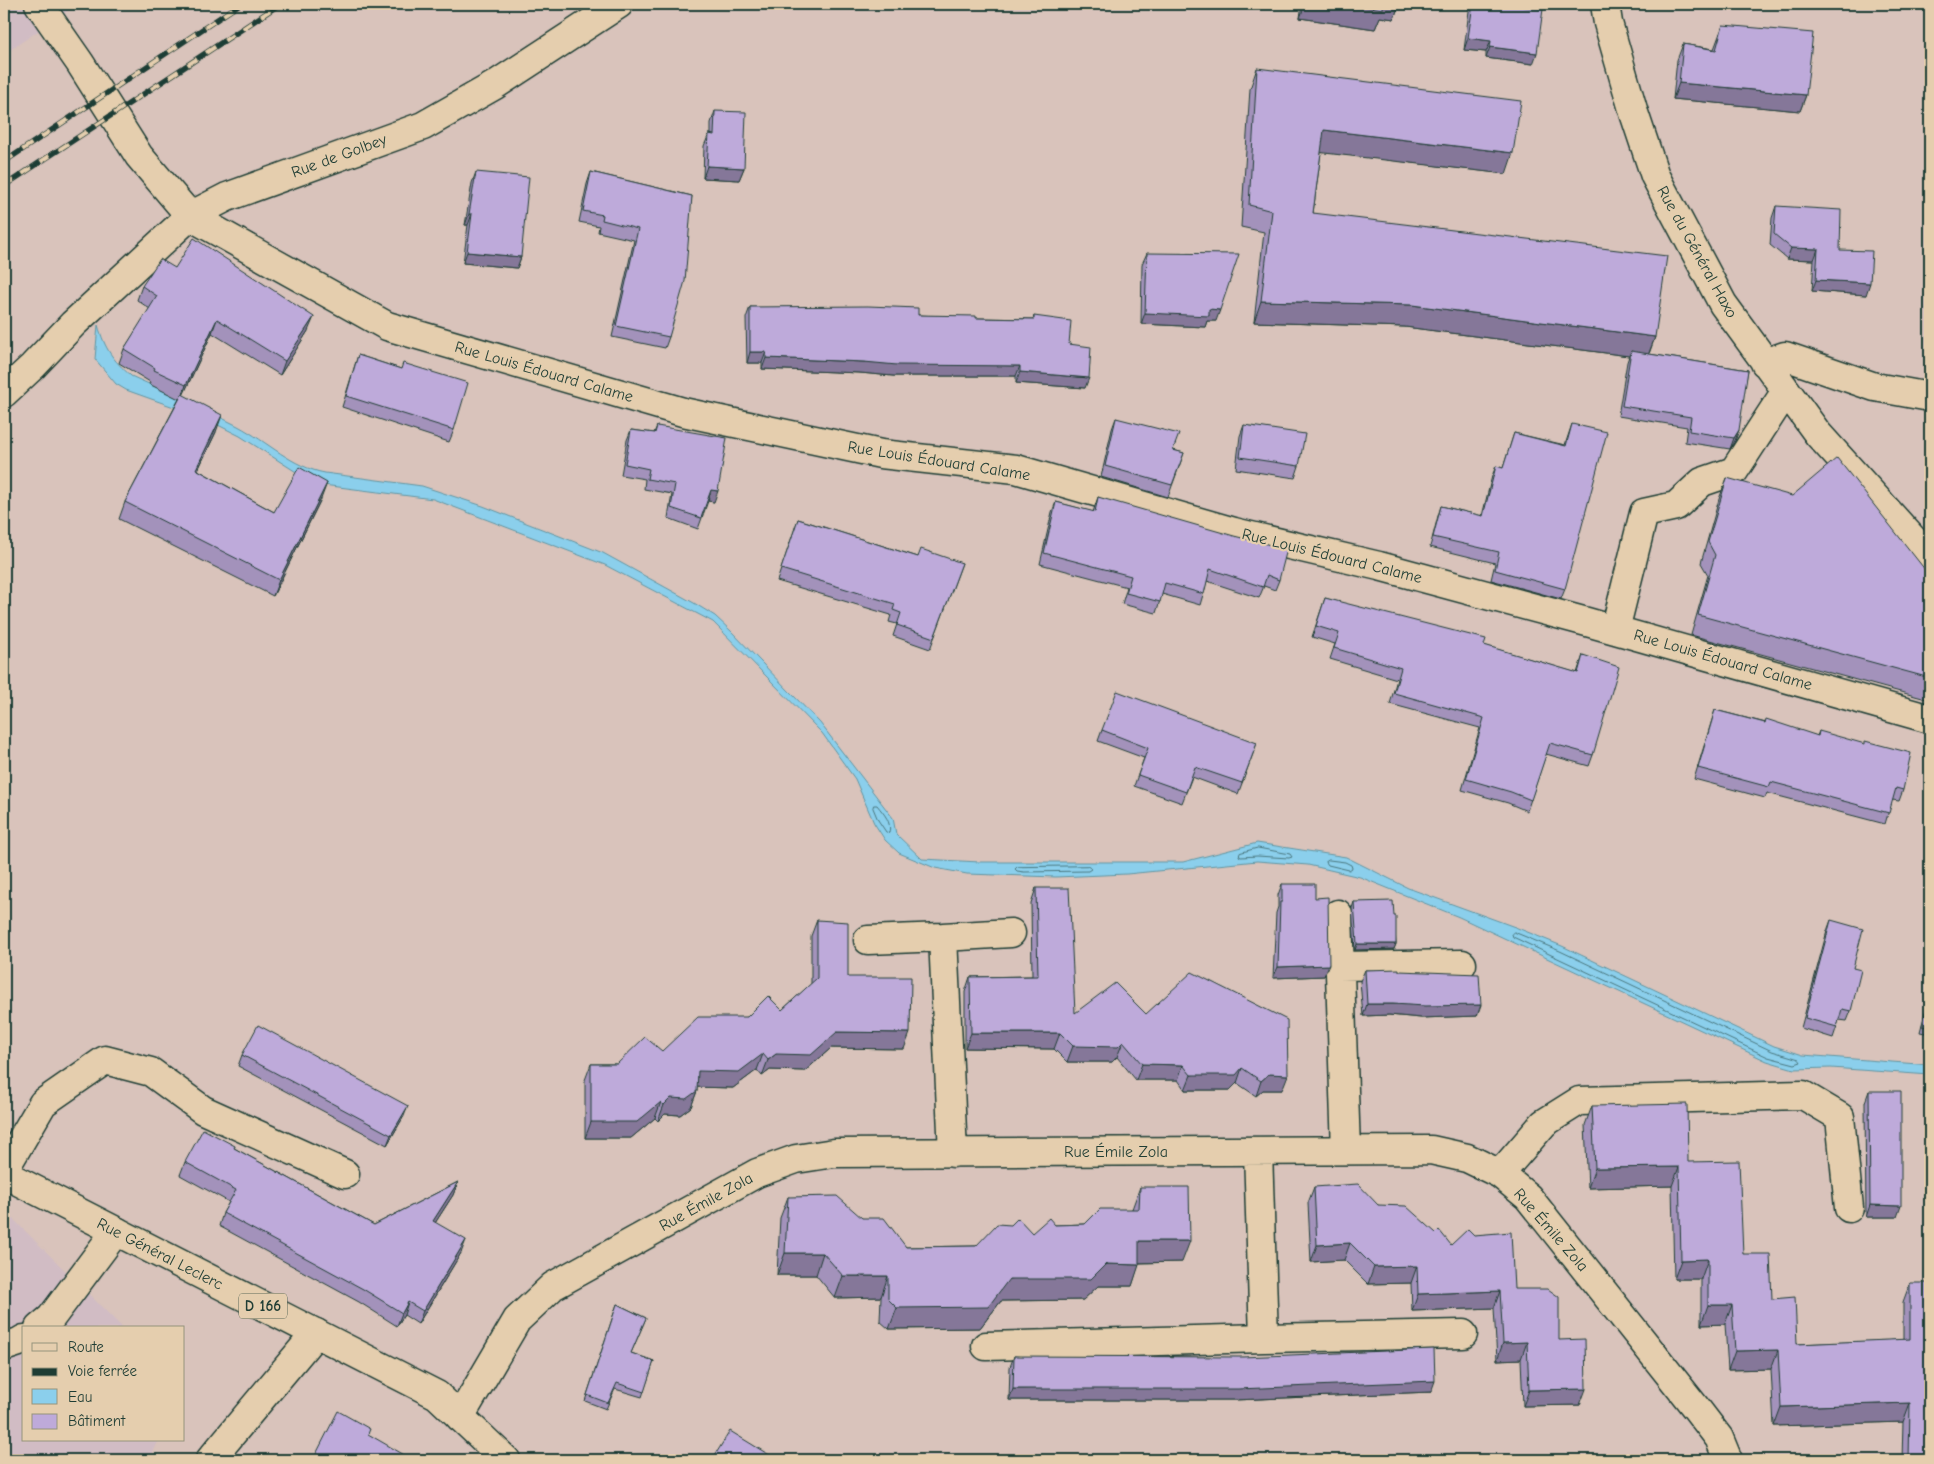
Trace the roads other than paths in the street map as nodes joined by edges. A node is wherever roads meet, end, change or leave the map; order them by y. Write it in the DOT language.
graph roads {
  1 [pos="39,4"];
  2 [pos="619,4"];
  3 [pos="1605,4"];
  4 [pos="190,216"];
  5 [pos="1765,363"];
  6 [pos="1786,391"];
  7 [pos="4,392"];
  8 [pos="1930,397"];
  9 [pos="1930,558"];
  10 [pos="1615,630"];
  11 [pos="1930,719"];
  12 [pos="1338,914"];
  13 [pos="1011,933"];
  14 [pos="943,937"];
  15 [pos="868,940"];
  16 [pos="1462,964"];
  17 [pos="1340,966"];
  18 [pos="1346,1150"];
  19 [pos="1258,1151"];
  20 [pos="954,1153"];
  21 [pos="4,1170"];
  22 [pos="4,1174"];
  23 [pos="345,1174"];
  24 [pos="1500,1174"];
  25 [pos="1848,1208"];
  26 [pos="116,1231"];
  27 [pos="41,1326"];
  28 [pos="316,1333"];
  29 [pos="1463,1334"];
  30 [pos="1264,1338"];
  31 [pos="22,1340"];
  32 [pos="4,1346"];
  33 [pos="986,1346"];
  34 [pos="460,1417"];
  35 [pos="210,1460"];
  36 [pos="506,1460"];
  37 [pos="1728,1460"];
  1 -- 4 [label="street, Rue Louis Édouard Calame"];
  2 -- 4 [label="street, Rue de Golbey"];
  3 -- 5 [label="street, Rue du Général Haxo"];
  4 -- 7 [label="street, Rue de Golbey"];
  4 -- 10 [label="street, Rue Louis Édouard Calame"];
  5 -- 6 [label="street, Rue du Général Haxo"];
  5 -- 8 [label="street"];
  6 -- 9 [label="street, Rue du Général Haxo"];
  6 -- 10 [label="street"];
  10 -- 11 [label="street, Rue Louis Édouard Calame"];
  12 -- 17 [label="street"];
  13 -- 14 [label="street"];
  14 -- 15 [label="street"];
  14 -- 20 [label="street"];
  16 -- 17 [label="street"];
  17 -- 18 [label="street"];
  18 -- 19 [label="street, Rue Émile Zola"];
  18 -- 24 [label="street, Rue Émile Zola"];
  19 -- 20 [label="street, Rue Émile Zola"];
  19 -- 30 [label="street"];
  20 -- 34 [label="street, Rue Émile Zola"];
  21 -- 23 [label="street"];
  22 -- 26 [label="street, Rue Général Leclerc / D 166"];
  24 -- 25 [label="street"];
  24 -- 37 [label="street, Rue Émile Zola"];
  26 -- 27 [label="street"];
  26 -- 28 [label="street, Rue Général Leclerc / D 166"];
  28 -- 34 [label="street, Rue Général Leclerc / D 166"];
  28 -- 35 [label="street"];
  29 -- 30 [label="street"];
  30 -- 33 [label="street"];
  31 -- 32 [label="street"];
  34 -- 36 [label="street, Rue Général Leclerc / D 166"];
}
